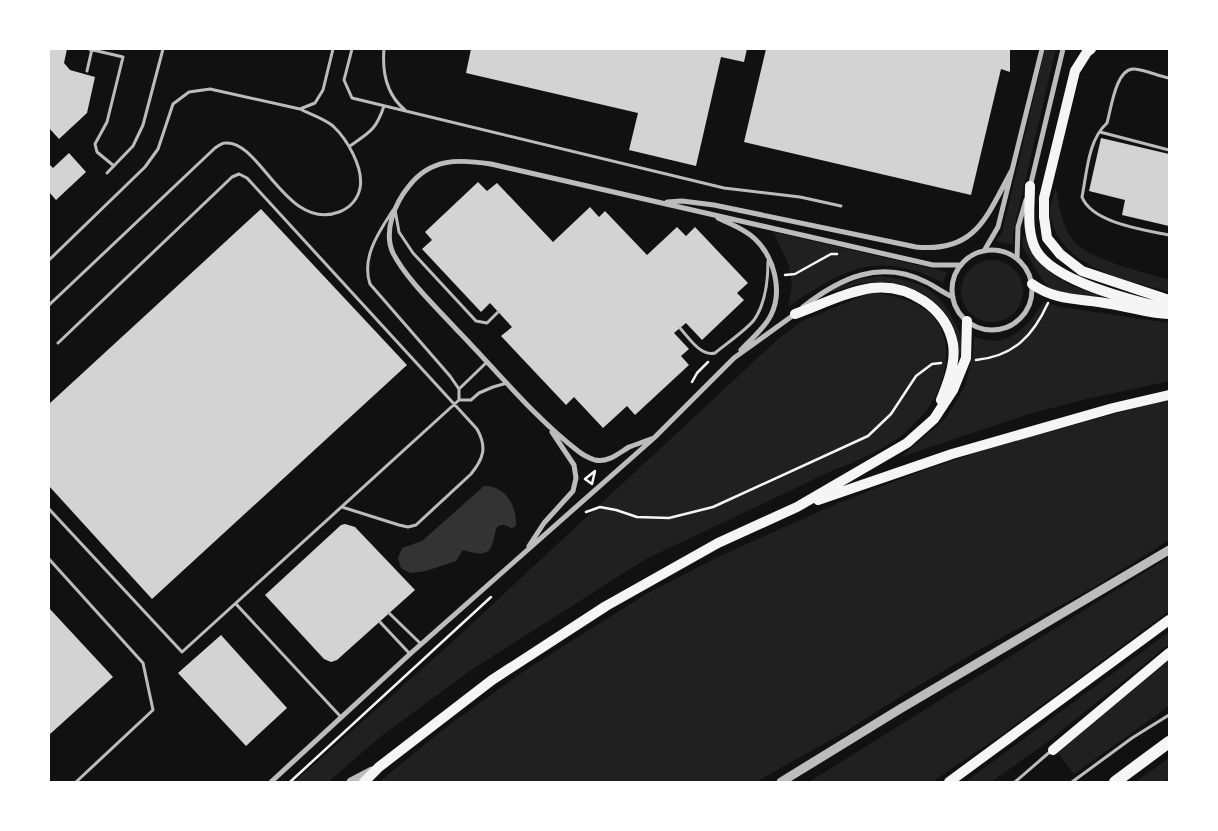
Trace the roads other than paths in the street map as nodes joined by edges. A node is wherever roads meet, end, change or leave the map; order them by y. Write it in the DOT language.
graph roads {
  1 [pos="90,49"];
  2 [pos="163,49"];
  3 [pos="333,49"];
  4 [pos="352,49"];
  5 [pos="384,49"];
  6 [pos="1042,49"];
  7 [pos="1063,49"];
  8 [pos="1090,49"];
  9 [pos="86,71"];
  10 [pos="1169,78"];
  11 [pos="384,106"];
  12 [pos="300,109"];
  13 [pos="408,112"];
  14 [pos="1099,132"];
  15 [pos="350,146"];
  16 [pos="1169,150"];
  17 [pos="114,166"];
  18 [pos="1012,170"];
  19 [pos="107,173"];
  20 [pos="1030,186"];
  21 [pos="661,202"];
  22 [pos="841,206"];
  23 [pos="395,207"];
  24 [pos="713,216"];
  25 [pos="1169,236"];
  26 [pos="984,251"];
  27 [pos="768,257"];
  28 [pos="1017,258"];
  29 [pos="49,260"];
  30 [pos="960,265"];
  31 [pos="1032,284"];
  32 [pos="953,298"];
  33 [pos="1169,300"];
  34 [pos="49,305"];
  35 [pos="1169,309"];
  36 [pos="498,312"];
  37 [pos="795,314"];
  38 [pos="1169,314"];
  39 [pos="967,321"];
  40 [pos="680,328"];
  41 [pos="58,343"];
  42 [pos="734,358"];
  43 [pos="487,361"];
  44 [pos="508,383"];
  45 [pos="459,389"];
  46 [pos="1169,395"];
  47 [pos="459,400"];
  48 [pos="454,404"];
  49 [pos="934,419"];
  50 [pos="545,421"];
  51 [pos="654,438"];
  52 [pos="342,507"];
  53 [pos="796,507"];
  54 [pos="49,509"];
  55 [pos="1169,550"];
  56 [pos="524,552"];
  57 [pos="49,559"];
  58 [pos="236,604"];
  59 [pos="389,613"];
  60 [pos="1169,620"];
  61 [pos="380,622"];
  62 [pos="421,644"];
  63 [pos="1169,653"];
  64 [pos="410,654"];
  65 [pos="1169,715"];
  66 [pos="341,717"];
  67 [pos="1169,742"];
  68 [pos="1053,750"];
  69 [pos="378,767"];
  70 [pos="76,782"];
  71 [pos="271,782"];
  72 [pos="352,782"];
  73 [pos="364,782"];
  74 [pos="781,782"];
  75 [pos="949,782"];
  76 [pos="1015,782"];
  77 [pos="1072,782"];
  78 [pos="1115,782"];
  1 -- 9 [label="lane"];
  1 -- 17 [label="lane"];
  2 -- 17 [label="lane"];
  3 -- 12 [label="lane"];
  4 -- 11 [label="lane"];
  5 -- 13 [label="lane"];
  6 -- 18 [label="street"];
  7 -- 20 [label="street"];
  8 -- 33 [label="main road"];
  10 -- 14 [label="lane"];
  11 -- 13 [label="lane"];
  11 -- 15 [label="lane"];
  12 -- 15 [label="lane"];
  12 -- 29 [label="lane"];
  13 -- 22 [label="lane"];
  14 -- 16 [label="lane"];
  14 -- 25 [label="lane"];
  15 -- 34 [label="lane"];
  17 -- 19 [label="lane"];
  18 -- 21 [label="street"];
  18 -- 26 [label="street"];
  20 -- 28 [label="street"];
  20 -- 35 [label="main road"];
  21 -- 23 [label="street"];
  21 -- 24 [label="street"];
  23 -- 36 [label="lane"];
  23 -- 43 [label="street"];
  23 -- 45 [label="lane"];
  24 -- 27 [label="street"];
  24 -- 30 [label="street"];
  26 -- 28 [label="street"];
  26 -- 30 [label="street"];
  27 -- 40 [label="lane"];
  27 -- 42 [label="street"];
  28 -- 31 [label="street"];
  30 -- 32 [label="street"];
  31 -- 38 [label="main road"];
  31 -- 39 [label="street"];
  32 -- 37 [label="street"];
  32 -- 39 [label="street"];
  37 -- 42 [label="street"];
  37 -- 49 [label="main road"];
  39 -- 49 [label="main road"];
  41 -- 48 [label="lane"];
  42 -- 51 [label="street"];
  43 -- 44 [label="street"];
  43 -- 45 [label="lane"];
  44 -- 47 [label="lane"];
  44 -- 50 [label="street"];
  45 -- 47 [label="lane"];
  46 -- 53 [label="main road"];
  47 -- 48 [label="lane"];
  48 -- 52 [label="lane"];
  48 -- 52 [label="lane"];
  49 -- 53 [label="main road"];
  50 -- 51 [label="street"];
  50 -- 56 [label="street"];
  51 -- 56 [label="street"];
  52 -- 58 [label="lane"];
  53 -- 69 [label="main road"];
  54 -- 58 [label="lane"];
  55 -- 74 [label="street"];
  56 -- 62 [label="street"];
  57 -- 70 [label="lane"];
  58 -- 66 [label="lane"];
  59 -- 62 [label="lane"];
  60 -- 75 [label="main road"];
  61 -- 64 [label="lane"];
  62 -- 64 [label="street"];
  63 -- 68 [label="main road"];
  64 -- 66 [label="street"];
  65 -- 77 [label="lane"];
  66 -- 71 [label="street"];
  67 -- 78 [label="highway"];
  68 -- 76 [label="lane"];
  69 -- 72 [label="street"];
  69 -- 73 [label="main road"];
}
